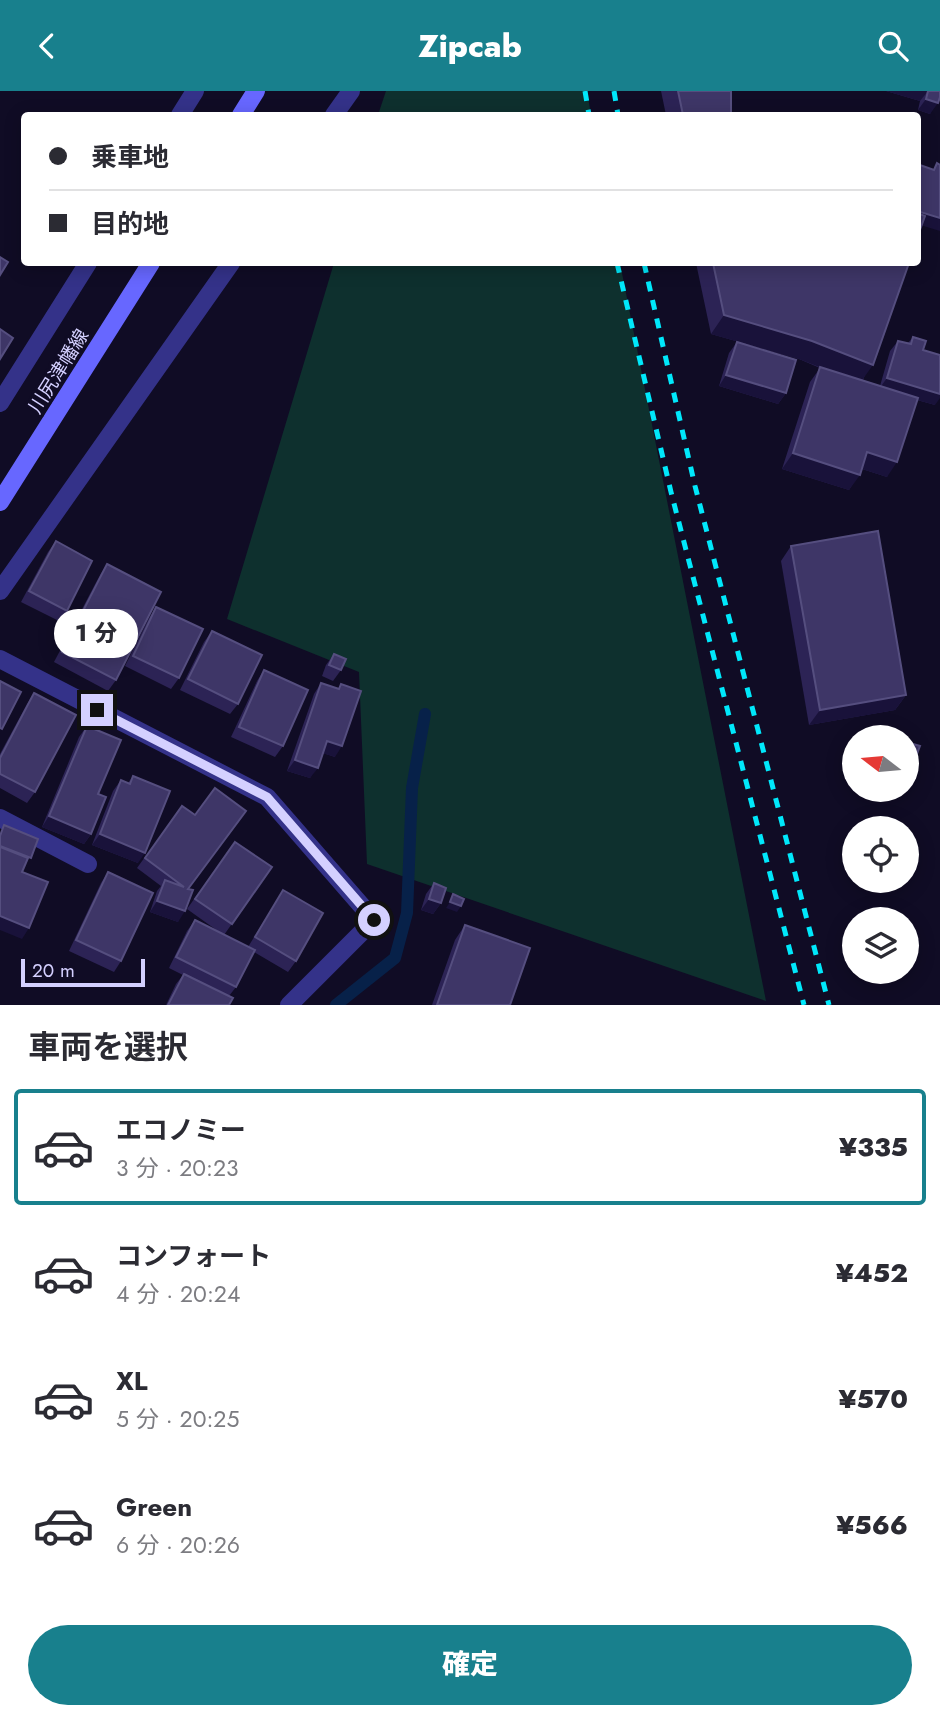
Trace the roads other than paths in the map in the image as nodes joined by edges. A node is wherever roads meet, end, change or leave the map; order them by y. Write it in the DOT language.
graph roads {
  1 [pos="195,91"];
  2 [pos="256,91"];
  3 [pos="351,91"];
  4 [pos="182,112"];
  5 [pos="244,112"];
  6 [pos="336,112"];
  7 [pos="86,266"];
  8 [pos="149,266"];
  9 [pos="229,266"];
  10 [pos="0,403"];
  11 [pos="0,502"];
  12 [pos="0,591"];
  13 [pos="0,659"];
  14 [pos="0,818"];
  15 [pos="88,864"];
  16 [pos="289,1005"];
  1 -- 4 [label="street"];
  2 -- 5 [label="main road"];
  3 -- 6 [label="street"];
  7 -- 10 [label="street"];
  8 -- 11 [label="main road, 川尻津幡線"];
  9 -- 12 [label="street"];
  13 -- 16 [label="street"];
  14 -- 15 [label="street"];
}
